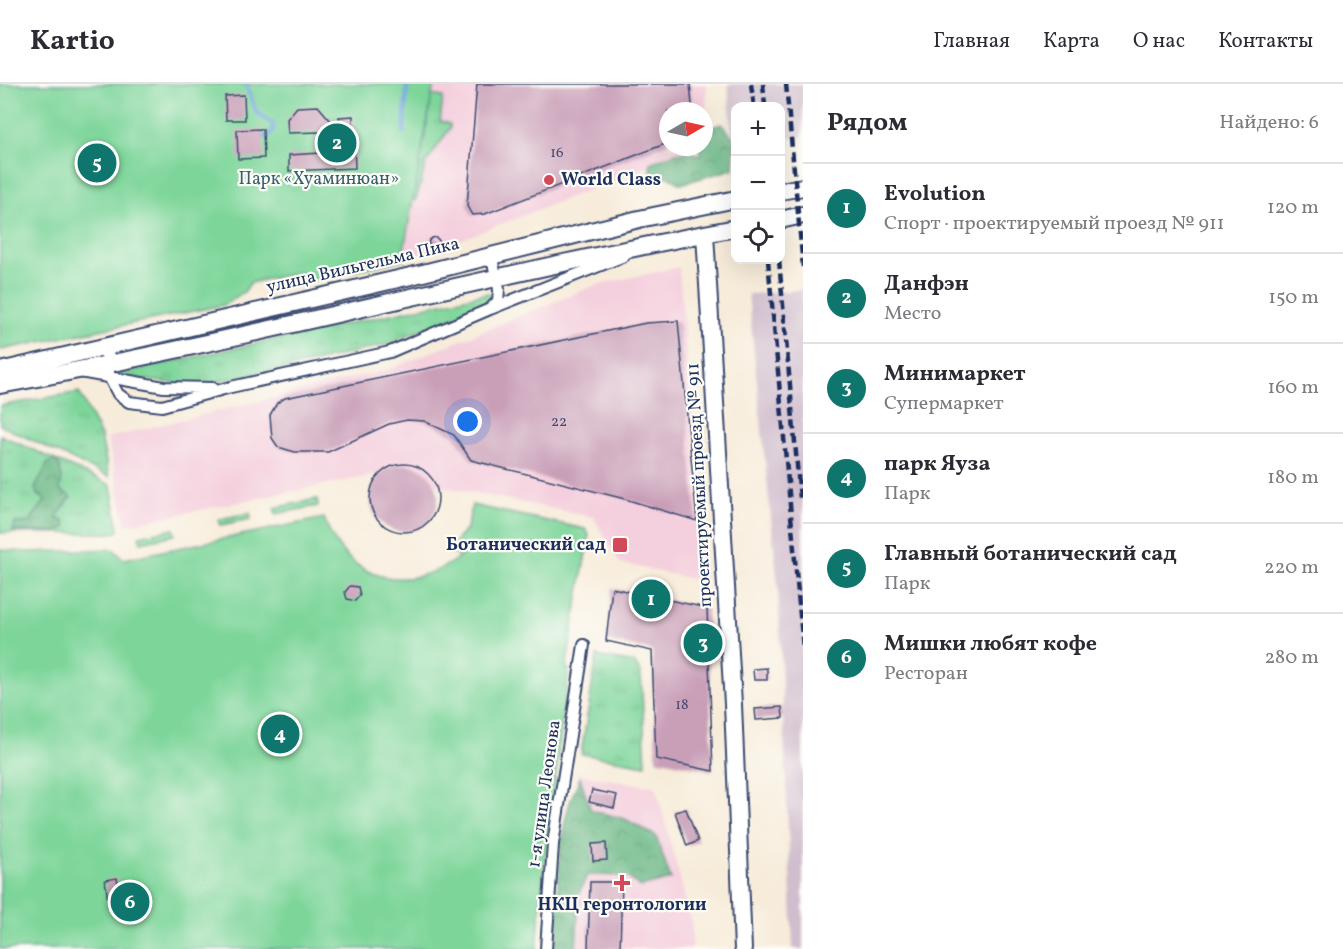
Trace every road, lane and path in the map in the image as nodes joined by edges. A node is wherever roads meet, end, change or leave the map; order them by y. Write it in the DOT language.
graph roads {
  1 [pos="803,186"];
  2 [pos="785,190"];
  3 [pos="731,200"];
  4 [pos="803,215"];
  5 [pos="785,219"];
  6 [pos="731,229"];
  7 [pos="705,234"];
  8 [pos="663,241"];
  9 [pos="482,258"];
  10 [pos="496,276"];
  11 [pos="490,309"];
  12 [pos="115,344"];
  13 [pos="0,371"];
  14 [pos="108,372"];
  15 [pos="0,385"];
  16 [pos="231,387"];
  17 [pos="584,645"];
  18 [pos="546,949"];
  19 [pos="744,949"];
  1 -- 2 [label="main road"];
  3 -- 9 [label="main road, улица Вильгельма Пика"];
  4 -- 5 [label="main road"];
  6 -- 7 [label="main road"];
  7 -- 8 [label="main road"];
  7 -- 19 [label="main road, проектируемый проезд № 911"];
  8 -- 10 [label="main road"];
  8 -- 11 [label="street"];
  9 -- 10 [label="street"];
  9 -- 12 [label="main road, улица Вильгельма Пика"];
  10 -- 11 [label="street"];
  10 -- 14 [label="main road"];
  11 -- 16 [label="street"];
  12 -- 13 [label="main road, улица Вильгельма Пика"];
  12 -- 14 [label="street"];
  14 -- 15 [label="main road"];
  14 -- 16 [label="street"];
  14 -- 16 [label="street"];
  17 -- 18 [label="street, 1-я улица Леонова"];
}
